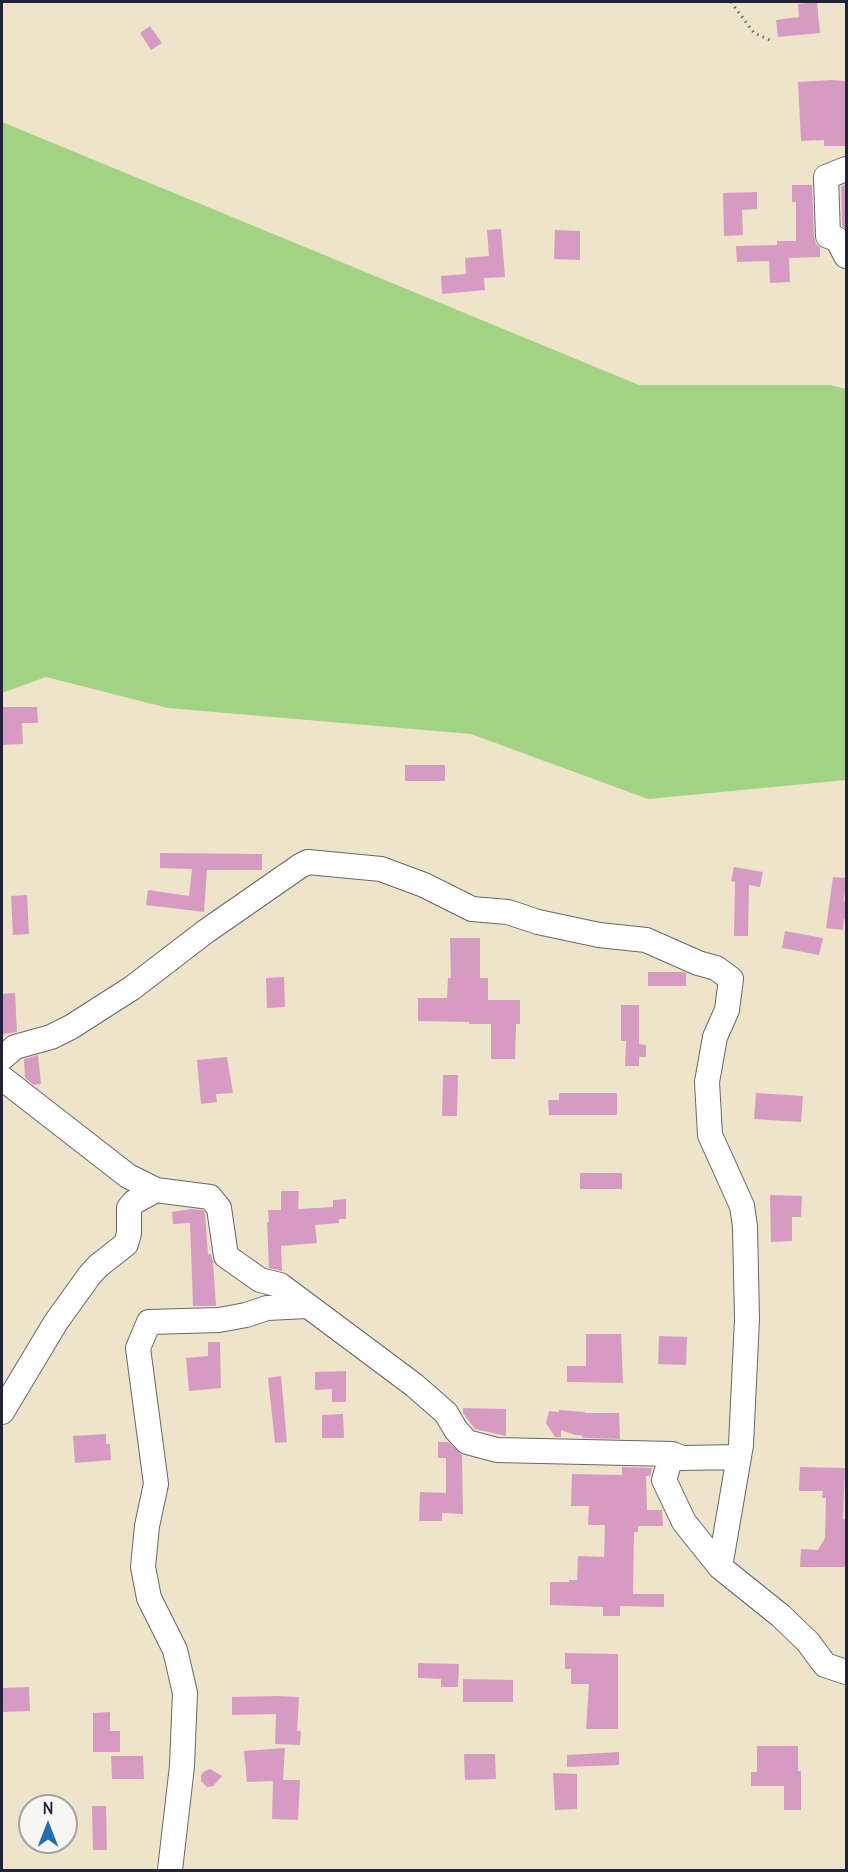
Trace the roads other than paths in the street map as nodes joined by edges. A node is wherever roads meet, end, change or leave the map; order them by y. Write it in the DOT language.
graph roads {
  1 [pos="846,169"];
  2 [pos="846,255"];
  3 [pos="2,1058"];
  4 [pos="5,1083"];
  5 [pos="156,1190"];
  6 [pos="307,1306"];
  7 [pos="2,1412"];
  8 [pos="672,1455"];
  9 [pos="739,1457"];
  10 [pos="720,1567"];
  11 [pos="846,1672"];
  12 [pos="170,1870"];
  1 -- 2 [label="street"];
  3 -- 9 [label="street"];
  4 -- 5 [label="street"];
  5 -- 6 [label="street"];
  5 -- 7 [label="street"];
  6 -- 8 [label="street"];
  6 -- 12 [label="street"];
  8 -- 9 [label="street"];
  8 -- 10 [label="street"];
  9 -- 10 [label="street"];
  10 -- 11 [label="street"];
}
